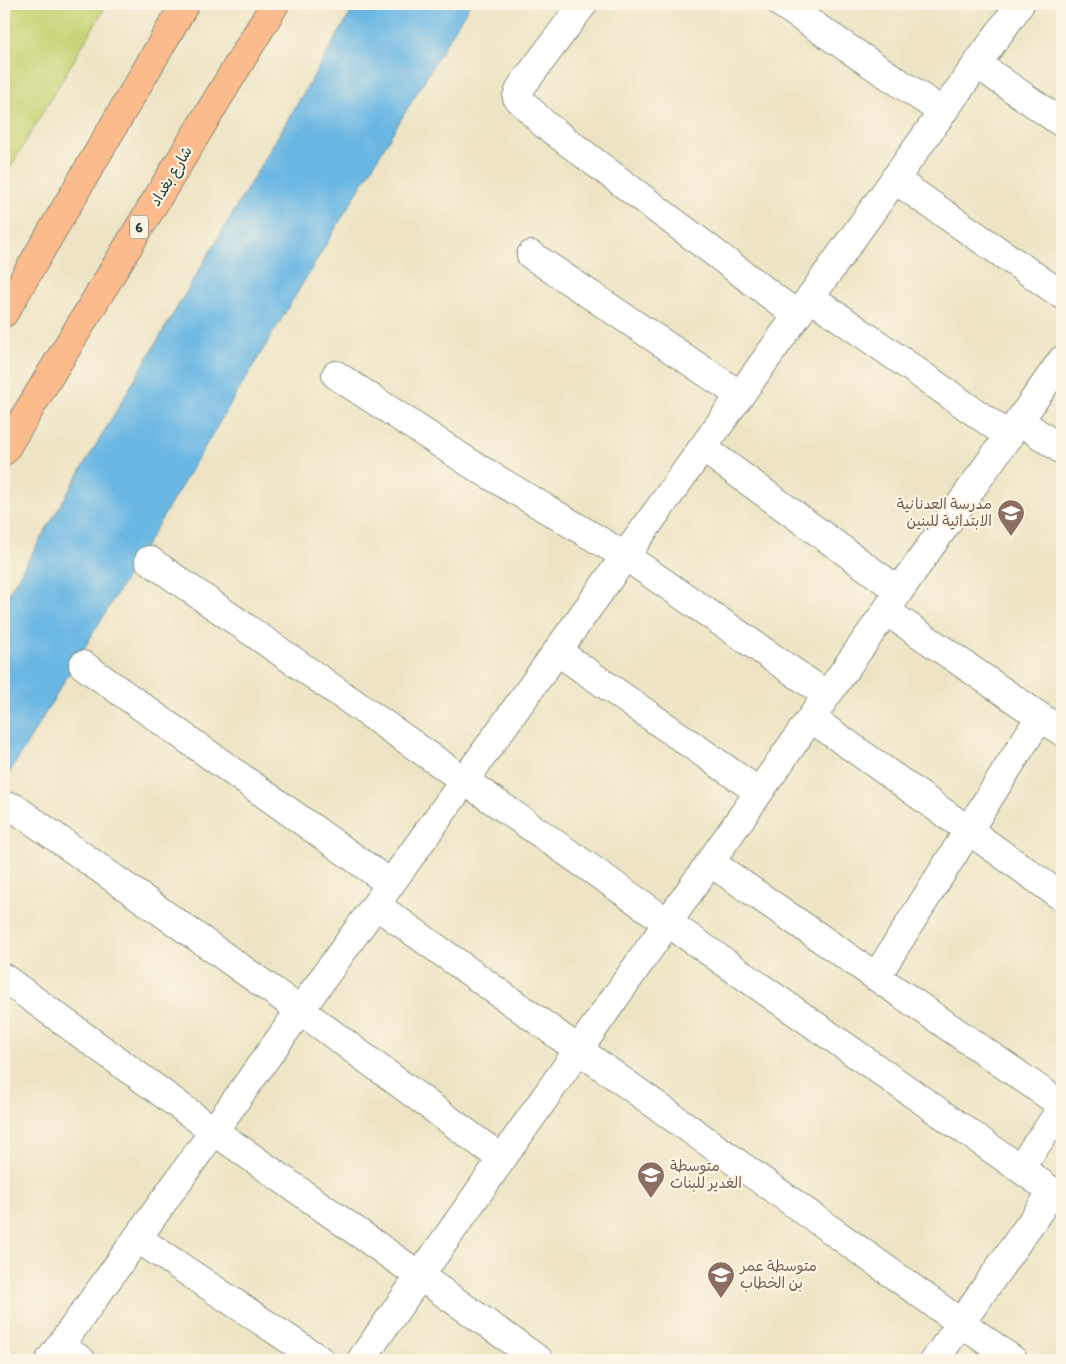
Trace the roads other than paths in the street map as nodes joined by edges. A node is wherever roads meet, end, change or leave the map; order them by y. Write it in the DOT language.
graph roads {
  1 [pos="186,4"];
  2 [pos="275,4"];
  3 [pos="583,4"];
  4 [pos="782,4"];
  5 [pos="1020,4"];
  6 [pos="977,64"];
  7 [pos="942,112"];
  8 [pos="1062,123"];
  9 [pos="894,179"];
  10 [pos="531,255"];
  11 [pos="1062,295"];
  12 [pos="804,306"];
  13 [pos="4,313"];
  14 [pos="1062,360"];
  15 [pos="336,376"];
  16 [pos="740,396"];
  17 [pos="1015,428"];
  18 [pos="703,448"];
  19 [pos="4,450"];
  20 [pos="1062,450"];
  21 [pos="625,556"];
  22 [pos="149,560"];
  23 [pos="893,601"];
  24 [pos="557,651"];
  25 [pos="83,665"];
  26 [pos="827,695"];
  27 [pos="811,718"];
  28 [pos="1051,725"];
  29 [pos="464,780"];
  30 [pos="759,792"];
  31 [pos="13,807"];
  32 [pos="968,830"];
  33 [pos="710,862"];
  34 [pos="383,894"];
  35 [pos="1062,897"];
  36 [pos="668,922"];
  37 [pos="876,976"];
  38 [pos="4,978"];
  39 [pos="300,1010"];
  40 [pos="579,1050"];
  41 [pos="1059,1118"];
  42 [pos="214,1131"];
  43 [pos="502,1159"];
  44 [pos="1020,1168"];
  45 [pos="1058,1194"];
  46 [pos="137,1238"];
  47 [pos="420,1276"];
  48 [pos="961,1323"];
  49 [pos="64,1355"];
  50 [pos="320,1360"];
  51 [pos="361,1360"];
  52 [pos="539,1360"];
  53 [pos="935,1360"];
  54 [pos="1013,1360"];
  1 -- 13 [label="highway"];
  2 -- 19 [label="highway, شارع بغداد / 6"];
  3 -- 12 [label="street"];
  4 -- 7 [label="street"];
  5 -- 6 [label="street"];
  6 -- 7 [label="street"];
  6 -- 8 [label="street"];
  7 -- 9 [label="street"];
  9 -- 11 [label="street"];
  9 -- 12 [label="street"];
  10 -- 16 [label="street"];
  12 -- 16 [label="street"];
  12 -- 17 [label="street"];
  14 -- 17 [label="street"];
  15 -- 21 [label="street"];
  16 -- 18 [label="street"];
  17 -- 20 [label="street"];
  17 -- 23 [label="street"];
  18 -- 21 [label="street"];
  18 -- 23 [label="street"];
  21 -- 24 [label="street"];
  21 -- 26 [label="street"];
  22 -- 29 [label="street"];
  23 -- 26 [label="street"];
  23 -- 28 [label="street"];
  24 -- 29 [label="street"];
  24 -- 30 [label="street"];
  25 -- 34 [label="street"];
  26 -- 27 [label="street"];
  27 -- 30 [label="street"];
  27 -- 32 [label="street"];
  28 -- 32 [label="street"];
  29 -- 34 [label="street"];
  29 -- 36 [label="street"];
  30 -- 33 [label="street"];
  31 -- 39 [label="street"];
  32 -- 35 [label="street"];
  32 -- 37 [label="street"];
  33 -- 36 [label="street"];
  33 -- 37 [label="street"];
  34 -- 39 [label="street"];
  34 -- 40 [label="street"];
  36 -- 40 [label="street"];
  36 -- 44 [label="street"];
  37 -- 41 [label="street"];
  38 -- 42 [label="street"];
  39 -- 42 [label="street"];
  39 -- 43 [label="street"];
  40 -- 43 [label="street"];
  40 -- 48 [label="street"];
  41 -- 44 [label="street"];
  42 -- 46 [label="street"];
  42 -- 47 [label="street"];
  43 -- 47 [label="street"];
  44 -- 45 [label="street"];
  45 -- 48 [label="street"];
  46 -- 49 [label="street"];
  46 -- 50 [label="street"];
  47 -- 51 [label="street"];
  47 -- 52 [label="street"];
  48 -- 53 [label="street"];
  48 -- 54 [label="street"];
}
